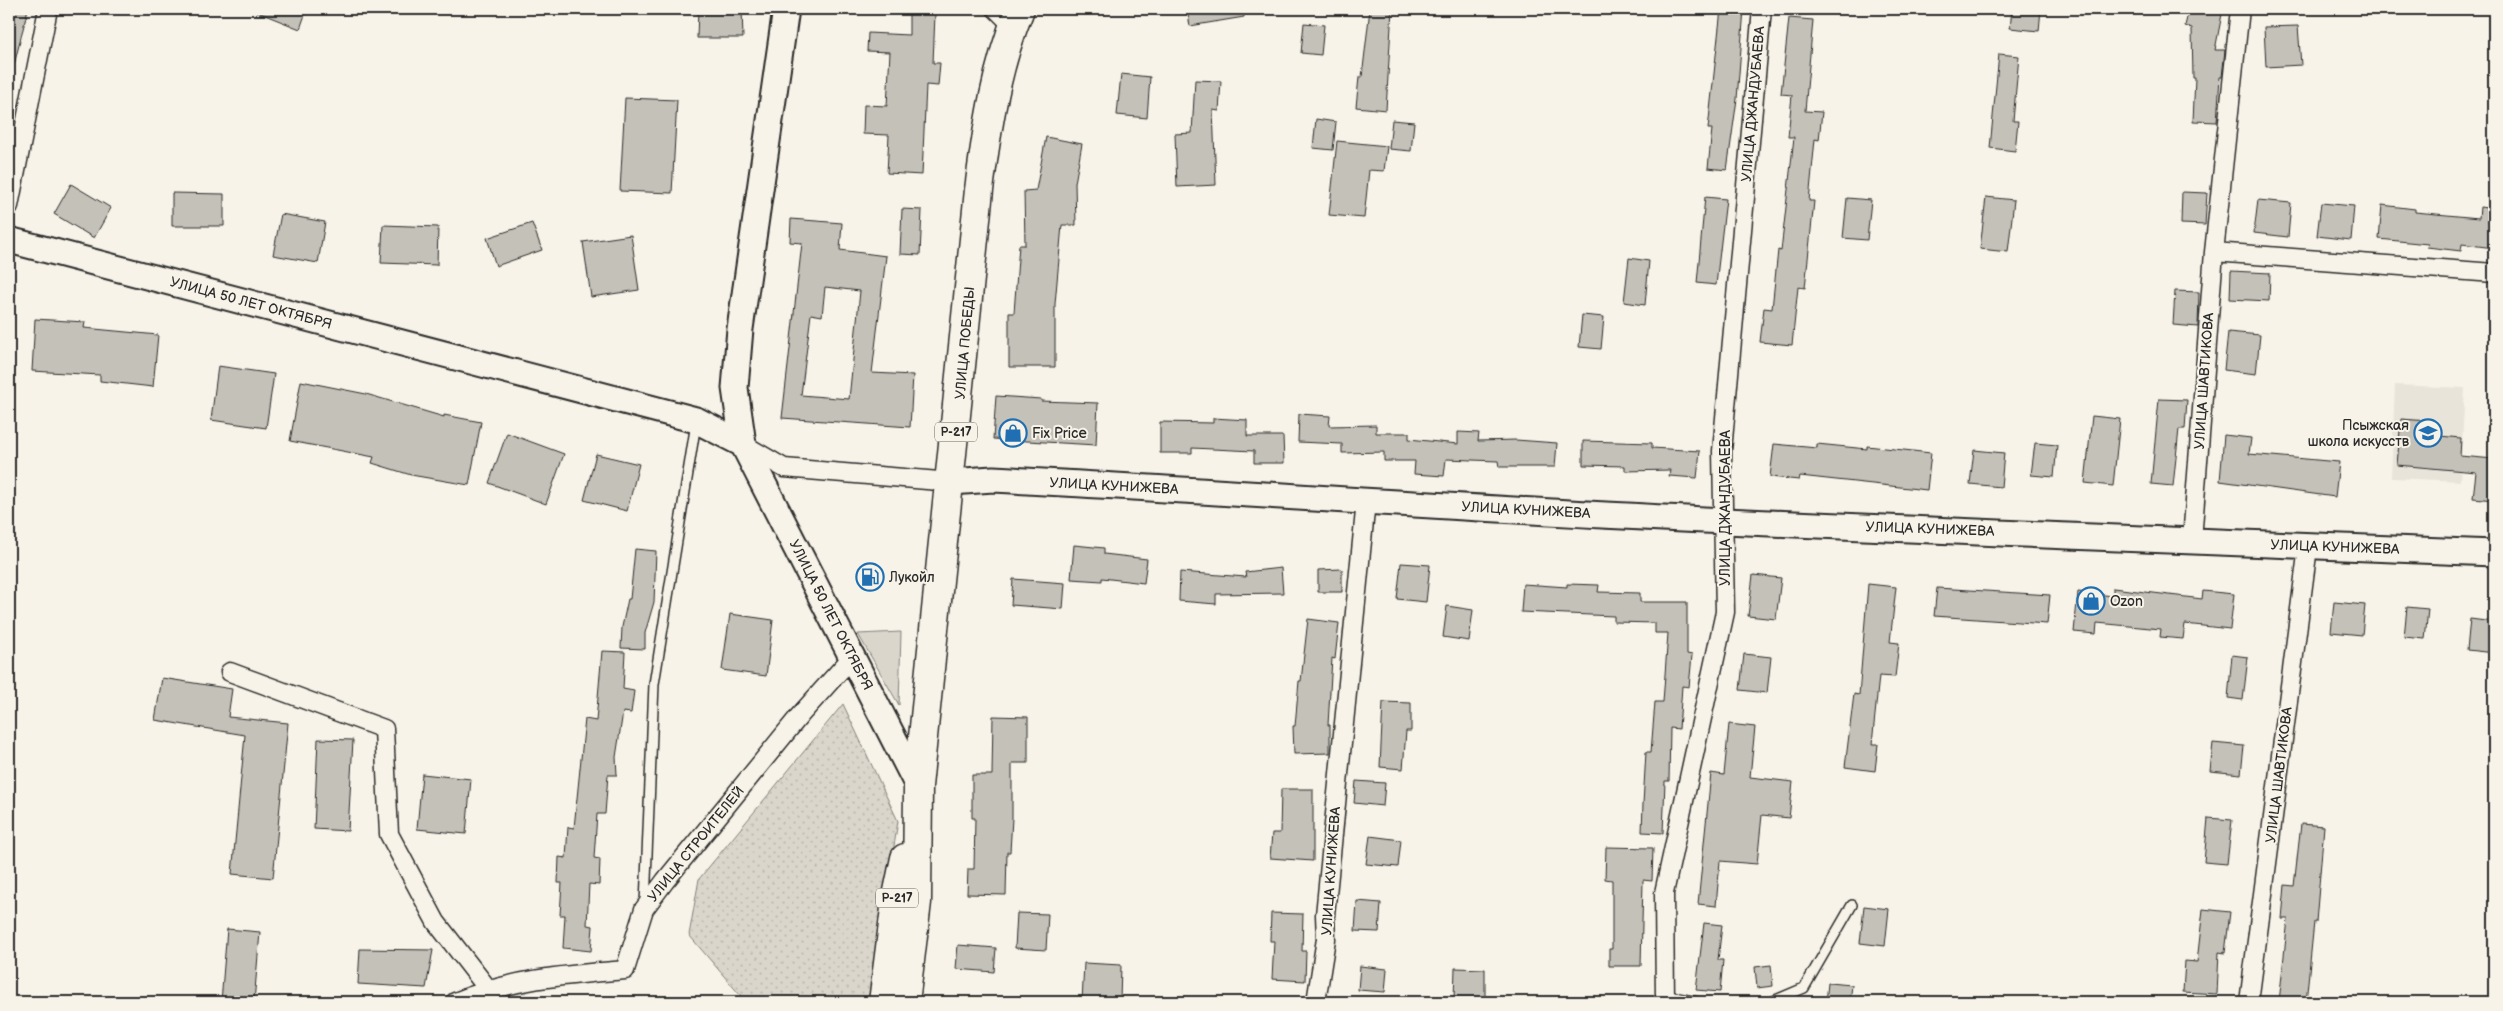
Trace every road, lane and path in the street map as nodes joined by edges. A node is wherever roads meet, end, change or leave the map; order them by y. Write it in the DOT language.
graph roads {
  1 [pos="48,9"];
  2 [pos="786,9"];
  3 [pos="990,9"];
  4 [pos="1762,9"];
  5 [pos="2240,9"];
  6 [pos="1016,20"];
  7 [pos="9,206"];
  8 [pos="9,240"];
  9 [pos="2214,252"];
  10 [pos="2494,273"];
  11 [pos="696,420"];
  12 [pos="743,444"];
  13 [pos="951,482"];
  14 [pos="1366,501"];
  15 [pos="1723,521"];
  16 [pos="2192,540"];
  17 [pos="2308,547"];
  18 [pos="2494,553"];
  19 [pos="853,656"];
  20 [pos="230,672"];
  21 [pos="918,790"];
  22 [pos="1852,905"];
  23 [pos="644,909"];
  24 [pos="488,989"];
  25 [pos="1665,998"];
  26 [pos="455,1002"];
  27 [pos="883,1002"];
  28 [pos="905,1002"];
  29 [pos="1316,1002"];
  30 [pos="1698,1002"];
  31 [pos="1772,1002"];
  32 [pos="2250,1002"];
  1 -- 7 [label="street"];
  2 -- 12 [label="street, УЛИЦА 50 ЛЕТ ОКТЯБРЯ"];
  3 -- 6 [label="lane"];
  4 -- 15 [label="street, УЛИЦА ДЖАНДУБАЕВА"];
  5 -- 9 [label="street, УЛИЦА ШАВТИКОВА"];
  6 -- 13 [label="highway, УЛИЦА ПОБЕДЫ / Р-217"];
  8 -- 11 [label="street, УЛИЦА 50 ЛЕТ ОКТЯБРЯ"];
  9 -- 10 [label="street"];
  9 -- 16 [label="street, УЛИЦА ШАВТИКОВА"];
  11 -- 12 [label="street, УЛИЦА 50 ЛЕТ ОКТЯБРЯ"];
  11 -- 23 [label="lane"];
  12 -- 13 [label="street"];
  12 -- 19 [label="street, УЛИЦА 50 ЛЕТ ОКТЯБРЯ"];
  13 -- 14 [label="street, УЛИЦА КУНИЖЕВА"];
  13 -- 21 [label="highway, УЛИЦА ПОБЕДЫ / Р-217"];
  14 -- 15 [label="street, УЛИЦА КУНИЖЕВА"];
  14 -- 29 [label="street, УЛИЦА КУНИЖЕВА"];
  15 -- 16 [label="street, УЛИЦА КУНИЖЕВА"];
  15 -- 25 [label="street, УЛИЦА ДЖАНДУБАЕВА"];
  16 -- 17 [label="street, УЛИЦА КУНИЖЕВА"];
  17 -- 18 [label="street, УЛИЦА КУНИЖЕВА"];
  17 -- 32 [label="street, УЛИЦА ШАВТИКОВА"];
  19 -- 21 [label="street, УЛИЦА 50 ЛЕТ ОКТЯБРЯ"];
  19 -- 23 [label="street, УЛИЦА СТРОИТЕЛЕЙ"];
  20 -- 24 [label="street"];
  21 -- 27 [label="highway, УЛИЦА ПОБЕДЫ / Р-217"];
  21 -- 28 [label="highway, УЛИЦА ПОБЕДЫ / Р-217"];
  22 -- 31 [label="lane"];
  23 -- 24 [label="street, УЛИЦА СТРОИТЕЛЕЙ"];
  24 -- 26 [label="street, УЛИЦА СТРОИТЕЛЕЙ"];
  25 -- 30 [label="lane"];
}
